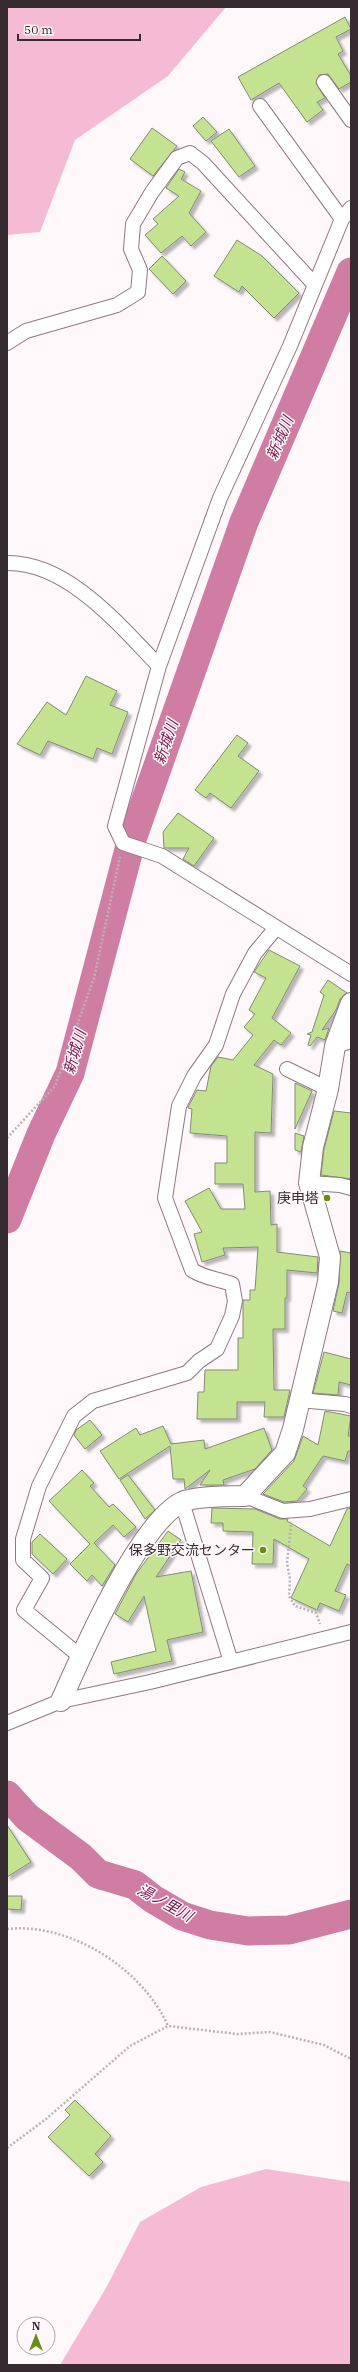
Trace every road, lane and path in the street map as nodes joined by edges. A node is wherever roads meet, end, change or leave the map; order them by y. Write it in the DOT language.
graph roads {
  1 [pos="324,82"];
  2 [pos="260,106"];
  3 [pos="351,120"];
  4 [pos="351,208"];
  5 [pos="342,219"];
  6 [pos="315,285"];
  7 [pos="7,343"];
  8 [pos="7,563"];
  9 [pos="160,666"];
  10 [pos="127,844"];
  11 [pos="276,928"];
  12 [pos="351,974"];
  13 [pos="351,1003"];
  14 [pos="343,1044"];
  15 [pos="286,1069"];
  16 [pos="328,1089"];
  17 [pos="7,1138"];
  18 [pos="309,1183"];
  19 [pos="351,1188"];
  20 [pos="298,1400"];
  21 [pos="351,1406"];
  22 [pos="245,1496"];
  23 [pos="351,1499"];
  24 [pos="182,1502"];
  25 [pos="289,1511"];
  26 [pos="351,1632"];
  27 [pos="325,1639"];
  28 [pos="81,1657"];
  29 [pos="231,1662"];
  30 [pos="61,1702"];
  31 [pos="7,1723"];
  32 [pos="7,1929"];
  33 [pos="168,2026"];
  34 [pos="351,2059"];
  35 [pos="7,2148"];
  1 -- 3 [label="street"];
  2 -- 5 [label="street"];
  4 -- 5 [label="street"];
  5 -- 6 [label="street"];
  6 -- 7 [label="street"];
  6 -- 9 [label="street"];
  8 -- 9 [label="street"];
  9 -- 10 [label="street"];
  10 -- 11 [label="street"];
  10 -- 17 [label="path"];
  11 -- 12 [label="street"];
  11 -- 28 [label="street"];
  13 -- 14 [label="street"];
  14 -- 16 [label="street"];
  15 -- 16 [label="street"];
  16 -- 18 [label="street"];
  18 -- 19 [label="street"];
  18 -- 20 [label="street"];
  20 -- 21 [label="street"];
  20 -- 22 [label="street"];
  22 -- 24 [label="street"];
  22 -- 25 [label="street"];
  23 -- 25 [label="street"];
  24 -- 28 [label="street"];
  24 -- 29 [label="street"];
  25 -- 27 [label="path"];
  26 -- 27 [label="street"];
  27 -- 29 [label="street"];
  28 -- 30 [label="street"];
  29 -- 30 [label="street"];
  30 -- 31 [label="street"];
  32 -- 33 [label="path"];
  33 -- 34 [label="path"];
  33 -- 35 [label="path"];
}
